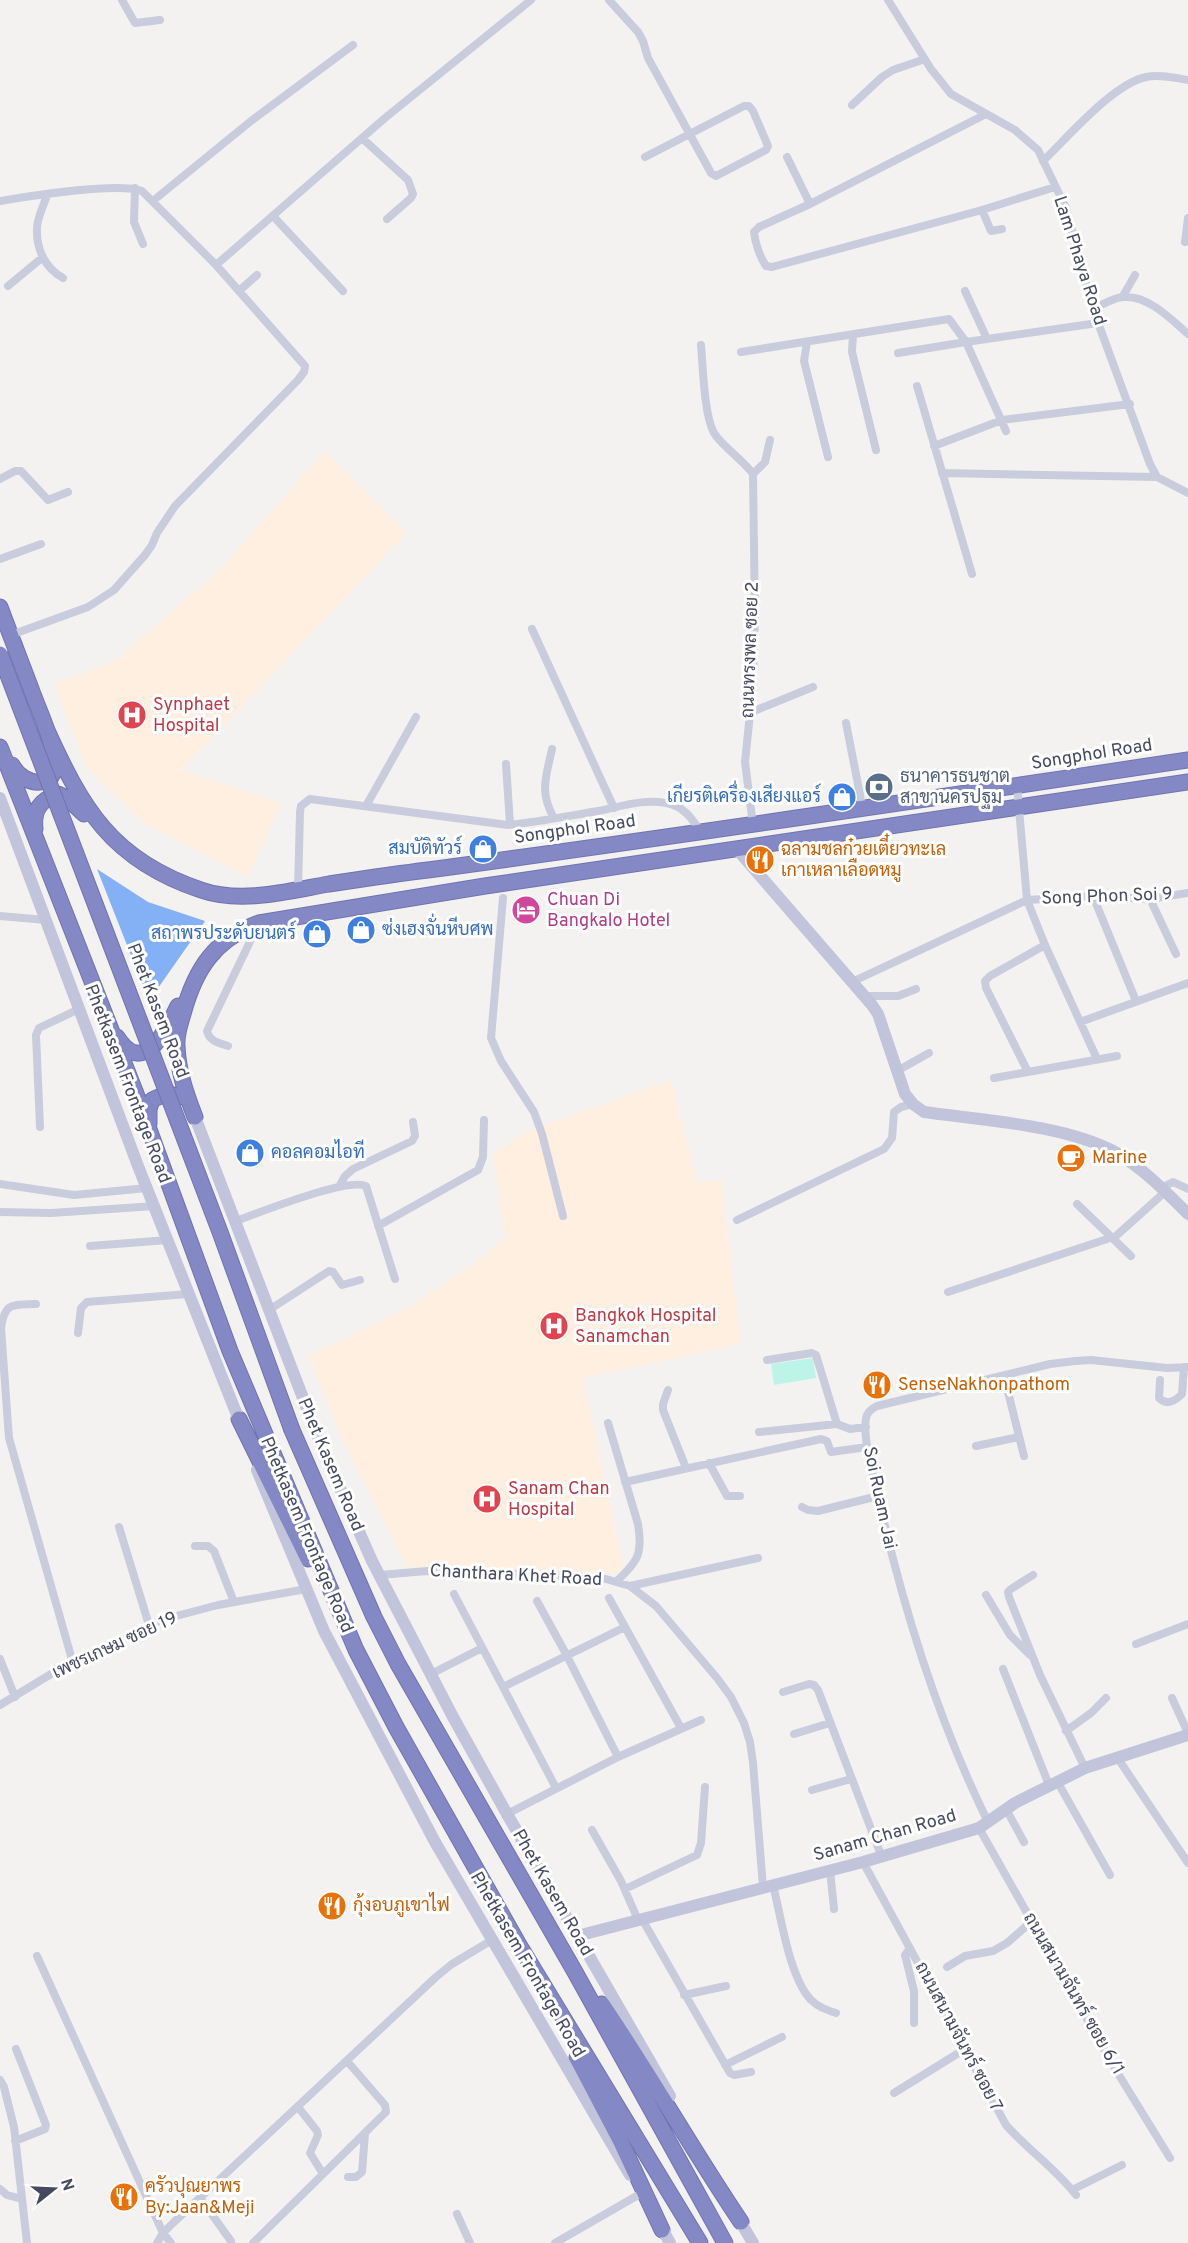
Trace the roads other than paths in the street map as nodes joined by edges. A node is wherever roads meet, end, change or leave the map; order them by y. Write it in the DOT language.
graph roads {
  1 [pos="122,0"];
  2 [pos="531,0"];
  3 [pos="609,0"];
  4 [pos="888,0"];
  5 [pos="160,20"];
  6 [pos="353,45"];
  7 [pos="925,59"];
  8 [pos="1188,80"];
  9 [pos="852,105"];
  10 [pos="986,114"];
  11 [pos="689,134"];
  12 [pos="363,139"];
  13 [pos="645,157"];
  14 [pos="787,157"];
  15 [pos="1043,161"];
  16 [pos="1055,187"];
  17 [pos="135,188"];
  18 [pos="46,195"];
  19 [pos="154,200"];
  20 [pos="0,201"];
  21 [pos="810,204"];
  22 [pos="982,210"];
  23 [pos="273,216"];
  24 [pos="1188,218"];
  25 [pos="387,219"];
  26 [pos="1002,229"];
  27 [pos="1185,242"];
  28 [pos="143,243"];
  29 [pos="43,257"];
  30 [pos="216,265"];
  31 [pos="1135,274"];
  32 [pos="257,275"];
  33 [pos="63,278"];
  34 [pos="8,286"];
  35 [pos="239,291"];
  36 [pos="343,291"];
  37 [pos="965,291"];
  38 [pos="1123,296"];
  39 [pos="1093,309"];
  40 [pos="1098,323"];
  41 [pos="1188,334"];
  42 [pos="853,335"];
  43 [pos="987,339"];
  44 [pos="807,342"];
  45 [pos="966,342"];
  46 [pos="700,345"];
  47 [pos="741,352"];
  48 [pos="898,353"];
  49 [pos="917,386"];
  50 [pos="1130,404"];
  51 [pos="1002,420"];
  52 [pos="1006,431"];
  53 [pos="770,440"];
  54 [pos="934,446"];
  55 [pos="876,450"];
  56 [pos="828,457"];
  57 [pos="942,473"];
  58 [pos="753,474"];
  59 [pos="1157,477"];
  60 [pos="0,479"];
  61 [pos="68,492"];
  62 [pos="1188,493"];
  63 [pos="41,544"];
  64 [pos="0,559"];
  65 [pos="972,574"];
  66 [pos="0,607"];
  67 [pos="532,629"];
  68 [pos="11,635"];
  69 [pos="0,654"];
  70 [pos="813,687"];
  71 [pos="749,713"];
  72 [pos="416,717"];
  73 [pos="846,723"];
  74 [pos="45,724"];
  75 [pos="0,745"];
  76 [pos="552,749"];
  77 [pos="1188,760"];
  78 [pos="506,764"];
  79 [pos="1188,782"];
  80 [pos="1017,786"];
  81 [pos="0,798"];
  82 [pos="366,806"];
  83 [pos="614,808"];
  84 [pos="1019,808"];
  85 [pos="863,810"];
  86 [pos="554,818"];
  87 [pos="510,824"];
  88 [pos="753,825"];
  89 [pos="103,830"];
  90 [pos="701,832"];
  91 [pos="40,847"];
  92 [pos="736,848"];
  93 [pos="520,858"];
  94 [pos="524,880"];
  95 [pos="298,890"];
  96 [pos="1188,893"];
  97 [pos="1093,896"];
  98 [pos="503,898"];
  99 [pos="1150,899"];
  100 [pos="1027,900"];
  101 [pos="0,916"];
  102 [pos="46,920"];
  103 [pos="259,923"];
  104 [pos="1045,945"];
  105 [pos="1176,954"];
  106 [pos="200,970"];
  107 [pos="854,981"];
  108 [pos="1188,982"];
  109 [pos="916,989"];
  110 [pos="866,996"];
  111 [pos="1136,1000"];
  112 [pos="101,1005"];
  113 [pos="79,1010"];
  114 [pos="1080,1022"];
  115 [pos="228,1046"];
  116 [pos="929,1053"];
  117 [pos="1117,1056"];
  118 [pos="1097,1059"];
  119 [pos="897,1071"];
  120 [pos="1028,1072"];
  121 [pos="994,1078"];
  122 [pos="912,1104"];
  123 [pos="195,1117"];
  124 [pos="484,1120"];
  125 [pos="413,1122"];
  126 [pos="40,1127"];
  127 [pos="149,1130"];
  128 [pos="0,1184"];
  129 [pos="340,1185"];
  130 [pos="147,1188"];
  131 [pos="1188,1189"];
  132 [pos="1163,1190"];
  133 [pos="1077,1204"];
  134 [pos="154,1206"];
  135 [pos="0,1212"];
  136 [pos="1188,1214"];
  137 [pos="563,1216"];
  138 [pos="736,1220"];
  139 [pos="236,1221"];
  140 [pos="378,1226"];
  141 [pos="1112,1238"];
  142 [pos="168,1240"];
  143 [pos="90,1246"];
  144 [pos="1131,1256"];
  145 [pos="394,1279"];
  146 [pos="360,1280"];
  147 [pos="948,1292"];
  148 [pos="188,1294"];
  149 [pos="36,1304"];
  150 [pos="269,1310"];
  151 [pos="78,1333"];
  152 [pos="767,1360"];
  153 [pos="1186,1367"];
  154 [pos="1004,1376"];
  155 [pos="1160,1380"];
  156 [pos="668,1390"];
  157 [pos="239,1419"];
  158 [pos="608,1423"];
  159 [pos="837,1424"];
  160 [pos="866,1427"];
  161 [pos="759,1432"];
  162 [pos="1019,1437"];
  163 [pos="0,1446"];
  164 [pos="10,1446"];
  165 [pos="976,1446"];
  166 [pos="867,1447"];
  167 [pos="1024,1456"];
  168 [pos="709,1463"];
  169 [pos="686,1468"];
  170 [pos="626,1482"];
  171 [pos="740,1496"];
  172 [pos="878,1496"];
  173 [pos="802,1507"];
  174 [pos="119,1527"];
  175 [pos="195,1546"];
  176 [pos="758,1558"];
  177 [pos="381,1575"];
  178 [pos="1033,1575"];
  179 [pos="617,1581"];
  180 [pos="630,1586"];
  181 [pos="306,1589"];
  182 [pos="454,1594"];
  183 [pos="986,1595"];
  184 [pos="609,1598"];
  185 [pos="537,1601"];
  186 [pos="234,1602"];
  187 [pos="1188,1624"];
  188 [pos="149,1625"];
  189 [pos="625,1627"];
  190 [pos="1136,1644"];
  191 [pos="482,1648"];
  192 [pos="356,1650"];
  193 [pos="566,1654"];
  194 [pos="1033,1658"];
  195 [pos="0,1659"];
  196 [pos="73,1663"];
  197 [pos="1003,1669"];
  198 [pos="431,1674"];
  199 [pos="503,1687"];
  200 [pos="783,1692"];
  201 [pos="15,1697"];
  202 [pos="1106,1698"];
  203 [pos="1173,1698"];
  204 [pos="0,1705"];
  205 [pos="701,1720"];
  206 [pos="830,1723"];
  207 [pos="681,1728"];
  208 [pos="1066,1731"];
  209 [pos="794,1734"];
  210 [pos="1188,1734"];
  211 [pos="1117,1756"];
  212 [pos="618,1757"];
  213 [pos="1085,1768"];
  214 [pos="851,1779"];
  215 [pos="1053,1783"];
  216 [pos="705,1787"];
  217 [pos="556,1788"];
  218 [pos="812,1790"];
  219 [pos="1006,1809"];
  220 [pos="507,1814"];
  221 [pos="983,1825"];
  222 [pos="592,1830"];
  223 [pos="1024,1842"];
  224 [pos="881,1855"];
  225 [pos="863,1862"];
  226 [pos="1188,1863"];
  227 [pos="830,1870"];
  228 [pos="1110,1875"];
  229 [pos="768,1886"];
  230 [pos="625,1889"];
  231 [pos="834,1909"];
  232 [pos="640,1920"];
  233 [pos="1032,1922"];
  234 [pos="549,1925"];
  235 [pos="577,1935"];
  236 [pos="492,1940"];
  237 [pos="910,1948"];
  238 [pos="36,1956"];
  239 [pos="947,1967"];
  240 [pos="534,1969"];
  241 [pos="726,1986"];
  242 [pos="684,1995"];
  243 [pos="836,2013"];
  244 [pos="914,2023"];
  245 [pos="782,2037"];
  246 [pos="16,2049"];
  247 [pos="965,2049"];
  248 [pos="347,2061"];
  249 [pos="725,2065"];
  250 [pos="750,2072"];
  251 [pos="0,2080"];
  252 [pos="894,2093"];
  253 [pos="298,2108"];
  254 [pos="365,2134"];
  255 [pos="15,2141"];
  256 [pos="1170,2158"];
  257 [pos="1122,2165"];
  258 [pos="323,2174"];
  259 [pos="348,2177"];
  260 [pos="0,2189"];
  261 [pos="640,2194"];
  262 [pos="200,2198"];
  263 [pos="22,2199"];
  264 [pos="457,2214"];
  265 [pos="741,2222"];
  266 [pos="163,2233"];
  267 [pos="666,2236"];
  268 [pos="231,2241"];
  269 [pos="27,2243"];
  270 [pos="157,2243"];
  271 [pos="171,2243"];
  272 [pos="253,2243"];
  273 [pos="470,2243"];
  274 [pos="555,2243"];
  275 [pos="700,2243"];
  276 [pos="725,2243"];
  277 [pos="753,2243"];
  1 -- 5 [label="street"];
  2 -- 12 [label="street"];
  3 -- 11 [label="street"];
  4 -- 7 [label="street, Lam Phaya Road"];
  6 -- 19 [label="street"];
  7 -- 9 [label="street"];
  7 -- 10 [label="street, Lam Phaya Road"];
  8 -- 15 [label="street"];
  10 -- 15 [label="street, Lam Phaya Road"];
  10 -- 21 [label="street"];
  11 -- 11 [label="street"];
  11 -- 13 [label="street"];
  12 -- 23 [label="street"];
  12 -- 25 [label="street"];
  14 -- 21 [label="street"];
  15 -- 16 [label="street, Lam Phaya Road"];
  16 -- 22 [label="street"];
  16 -- 39 [label="street, Lam Phaya Road"];
  17 -- 18 [label="street"];
  17 -- 19 [label="street"];
  17 -- 28 [label="street"];
  18 -- 20 [label="street"];
  18 -- 29 [label="street"];
  19 -- 30 [label="street"];
  21 -- 22 [label="street"];
  22 -- 26 [label="street"];
  23 -- 30 [label="street"];
  23 -- 36 [label="street"];
  24 -- 27 [label="street"];
  29 -- 33 [label="street"];
  29 -- 34 [label="street"];
  30 -- 35 [label="street"];
  31 -- 38 [label="street"];
  32 -- 35 [label="street"];
  35 -- 68 [label="street"];
  37 -- 43 [label="street"];
  38 -- 39 [label="street"];
  38 -- 41 [label="street"];
  39 -- 40 [label="street, Lam Phaya Road"];
  40 -- 43 [label="street"];
  40 -- 50 [label="street, Lam Phaya Road"];
  42 -- 44 [label="street"];
  42 -- 45 [label="street"];
  42 -- 55 [label="street"];
  43 -- 45 [label="street"];
  44 -- 47 [label="street"];
  44 -- 56 [label="street"];
  45 -- 48 [label="street"];
  45 -- 51 [label="street"];
  46 -- 58 [label="street"];
  49 -- 54 [label="street"];
  50 -- 51 [label="street"];
  50 -- 59 [label="street, Lam Phaya Road"];
  51 -- 52 [label="street"];
  51 -- 54 [label="street"];
  53 -- 58 [label="street"];
  54 -- 57 [label="street"];
  57 -- 59 [label="street"];
  57 -- 65 [label="street"];
  58 -- 71 [label="street, ถนนทรงพล ซอย 2"];
  59 -- 62 [label="street"];
  60 -- 61 [label="street"];
  63 -- 64 [label="street"];
  66 -- 68 [label="highway, Songphol Road"];
  67 -- 83 [label="street"];
  68 -- 74 [label="highway, Songphol Road"];
  69 -- 234 [label="highway, Phet Kasem Road, bridge"];
  70 -- 71 [label="street"];
  71 -- 88 [label="street, ถนนทรงพล ซอย 2"];
  72 -- 82 [label="street"];
  73 -- 85 [label="street"];
  74 -- 75 [label="highway"];
  74 -- 89 [label="highway, Songphol Road"];
  75 -- 91 [label="highway"];
  76 -- 86 [label="street"];
  77 -- 80 [label="highway, Songphol Road"];
  78 -- 87 [label="street"];
  79 -- 84 [label="highway"];
  80 -- 84 [label="street"];
  80 -- 85 [label="highway, Songphol Road"];
  81 -- 102 [label="main road, Phetkasem Frontage Road"];
  82 -- 87 [label="street"];
  82 -- 95 [label="street"];
  83 -- 86 [label="street"];
  83 -- 90 [label="street"];
  84 -- 92 [label="highway"];
  84 -- 100 [label="street"];
  85 -- 88 [label="highway, Songphol Road"];
  86 -- 87 [label="street"];
  88 -- 90 [label="highway, Songphol Road"];
  89 -- 91 [label="highway"];
  89 -- 95 [label="highway, Songphol Road"];
  90 -- 93 [label="highway, Songphol Road"];
  91 -- 112 [label="highway"];
  92 -- 94 [label="highway"];
  92 -- 107 [label="main road"];
  93 -- 94 [label="highway"];
  93 -- 95 [label="highway, Songphol Road"];
  94 -- 103 [label="highway"];
  96 -- 99 [label="street, Song Phon Soi 9"];
  97 -- 99 [label="street, Song Phon Soi 9"];
  97 -- 100 [label="street, Song Phon Soi 9"];
  97 -- 111 [label="street"];
  98 -- 137 [label="street"];
  99 -- 105 [label="street"];
  100 -- 104 [label="street"];
  100 -- 107 [label="street"];
  101 -- 102 [label="street"];
  102 -- 113 [label="main road, Phetkasem Frontage Road"];
  103 -- 106 [label="highway"];
  103 -- 115 [label="street"];
  104 -- 114 [label="street"];
  104 -- 120 [label="street"];
  106 -- 112 [label="highway"];
  106 -- 123 [label="highway"];
  107 -- 110 [label="main road"];
  108 -- 111 [label="street"];
  109 -- 110 [label="street"];
  110 -- 119 [label="main road"];
  111 -- 114 [label="street"];
  112 -- 127 [label="highway"];
  113 -- 126 [label="street"];
  113 -- 130 [label="main road, Phetkasem Frontage Road"];
  114 -- 118 [label="street"];
  116 -- 119 [label="street"];
  117 -- 118 [label="street"];
  118 -- 120 [label="street"];
  119 -- 122 [label="main road"];
  120 -- 121 [label="street"];
  122 -- 132 [label="main road"];
  122 -- 138 [label="street"];
  123 -- 127 [label="highway"];
  123 -- 139 [label="main road"];
  124 -- 140 [label="street"];
  125 -- 129 [label="street"];
  127 -- 192 [label="highway"];
  128 -- 130 [label="street"];
  129 -- 139 [label="street"];
  129 -- 140 [label="street"];
  130 -- 134 [label="main road, Phetkasem Frontage Road"];
  131 -- 132 [label="street"];
  132 -- 136 [label="main road"];
  132 -- 141 [label="street"];
  133 -- 141 [label="street"];
  134 -- 135 [label="street"];
  134 -- 142 [label="main road, Phetkasem Frontage Road"];
  139 -- 150 [label="main road"];
  140 -- 145 [label="street"];
  141 -- 144 [label="street"];
  141 -- 147 [label="street"];
  142 -- 143 [label="street"];
  142 -- 148 [label="main road, Phetkasem Frontage Road"];
  146 -- 150 [label="street"];
  148 -- 151 [label="street"];
  148 -- 157 [label="main road, Phetkasem Frontage Road"];
  149 -- 164 [label="street"];
  150 -- 177 [label="main road"];
  152 -- 159 [label="street"];
  153 -- 154 [label="street, Soi Ruam Jai"];
  153 -- 155 [label="street"];
  154 -- 160 [label="street, Soi Ruam Jai"];
  154 -- 162 [label="street"];
  156 -- 169 [label="street"];
  157 -- 181 [label="main road, Phetkasem Frontage Road"];
  157 -- 192 [label="highway"];
  158 -- 170 [label="street"];
  159 -- 160 [label="street"];
  159 -- 161 [label="street"];
  160 -- 166 [label="street, Soi Ruam Jai"];
  162 -- 165 [label="street"];
  162 -- 167 [label="street"];
  163 -- 164 [label="street"];
  164 -- 196 [label="street"];
  166 -- 168 [label="street"];
  166 -- 172 [label="street, Soi Ruam Jai"];
  168 -- 169 [label="street"];
  168 -- 171 [label="street"];
  169 -- 170 [label="street"];
  170 -- 179 [label="street"];
  172 -- 173 [label="street"];
  172 -- 221 [label="street, Soi Ruam Jai"];
  174 -- 188 [label="street"];
  175 -- 186 [label="street"];
  176 -- 180 [label="street"];
  177 -- 179 [label="street, Chanthara Khet Road"];
  177 -- 198 [label="main road"];
  178 -- 194 [label="street"];
  179 -- 180 [label="street, Chanthara Khet Road"];
  180 -- 229 [label="street, Chanthara Khet Road"];
  181 -- 186 [label="street, เพชรเกษม ซอย 19"];
  181 -- 236 [label="main road, Phetkasem Frontage Road"];
  182 -- 191 [label="street"];
  183 -- 194 [label="street"];
  184 -- 189 [label="street"];
  185 -- 193 [label="street"];
  186 -- 188 [label="street, เพชรเกษม ซอย 19"];
  187 -- 190 [label="street"];
  188 -- 196 [label="street, เพชรเกษม ซอย 19"];
  189 -- 193 [label="street"];
  189 -- 207 [label="street"];
  191 -- 198 [label="street"];
  191 -- 199 [label="street"];
  192 -- 240 [label="highway"];
  193 -- 199 [label="street"];
  193 -- 212 [label="street"];
  194 -- 208 [label="street"];
  195 -- 201 [label="street"];
  196 -- 201 [label="street, เพชรเกษม ซอย 19"];
  197 -- 215 [label="street"];
  198 -- 220 [label="main road"];
  199 -- 217 [label="street"];
  200 -- 206 [label="street"];
  201 -- 204 [label="street, เพชรเกษม ซอย 19"];
  202 -- 208 [label="street"];
  203 -- 210 [label="street"];
  205 -- 207 [label="street"];
  206 -- 209 [label="street"];
  206 -- 214 [label="street"];
  207 -- 212 [label="street"];
  208 -- 213 [label="street"];
  210 -- 211 [label="main road, Sanam Chan Road"];
  211 -- 213 [label="main road, Sanam Chan Road"];
  211 -- 226 [label="street"];
  212 -- 217 [label="street"];
  213 -- 215 [label="main road, Sanam Chan Road"];
  214 -- 218 [label="street"];
  214 -- 224 [label="street"];
  215 -- 219 [label="main road, Sanam Chan Road"];
  215 -- 228 [label="street"];
  216 -- 230 [label="street"];
  217 -- 220 [label="street"];
  219 -- 221 [label="main road, Sanam Chan Road"];
  219 -- 223 [label="street"];
  220 -- 235 [label="main road"];
  221 -- 224 [label="main road, Sanam Chan Road"];
  221 -- 233 [label="street, ถนนสนามจันทร์ ซอย 6/1"];
  222 -- 230 [label="street"];
  224 -- 225 [label="main road, Sanam Chan Road"];
  225 -- 227 [label="main road, Sanam Chan Road"];
  225 -- 237 [label="street, ถนนสนามจันทร์ ซอย 7"];
  227 -- 229 [label="main road, Sanam Chan Road"];
  227 -- 231 [label="street"];
  229 -- 232 [label="main road, Sanam Chan Road"];
  229 -- 243 [label="street, Chanthara Khet Road"];
  230 -- 232 [label="street"];
  232 -- 235 [label="main road, Sanam Chan Road"];
  232 -- 242 [label="street"];
  233 -- 239 [label="street"];
  233 -- 256 [label="street, ถนนสนามจันทร์ ซอย 6/1"];
  234 -- 265 [label="highway"];
  234 -- 276 [label="highway, Phet Kasem Road"];
  235 -- 265 [label="main road"];
  236 -- 248 [label="street"];
  236 -- 261 [label="main road, Phetkasem Frontage Road"];
  237 -- 244 [label="street"];
  237 -- 247 [label="street, ถนนสนามจันทร์ ซอย 7"];
  238 -- 266 [label="street"];
  240 -- 267 [label="highway"];
  240 -- 275 [label="highway"];
  241 -- 242 [label="street"];
  242 -- 249 [label="street"];
  245 -- 249 [label="street"];
  246 -- 255 [label="street"];
  247 -- 252 [label="street"];
  247 -- 257 [label="street, ถนนสนามจันทร์ ซอย 7"];
  248 -- 253 [label="street"];
  248 -- 254 [label="street"];
  249 -- 250 [label="street"];
  251 -- 255 [label="street"];
  253 -- 258 [label="street"];
  253 -- 262 [label="street"];
  254 -- 258 [label="street"];
  254 -- 259 [label="street"];
  255 -- 263 [label="street"];
  258 -- 272 [label="street"];
  260 -- 263 [label="street"];
  261 -- 267 [label="main road, Phetkasem Frontage Road"];
  261 -- 274 [label="street"];
  262 -- 266 [label="street"];
  262 -- 268 [label="street"];
  263 -- 269 [label="street"];
  264 -- 273 [label="street"];
  265 -- 277 [label="main road"];
  266 -- 270 [label="street"];
  266 -- 271 [label="street"];
}
